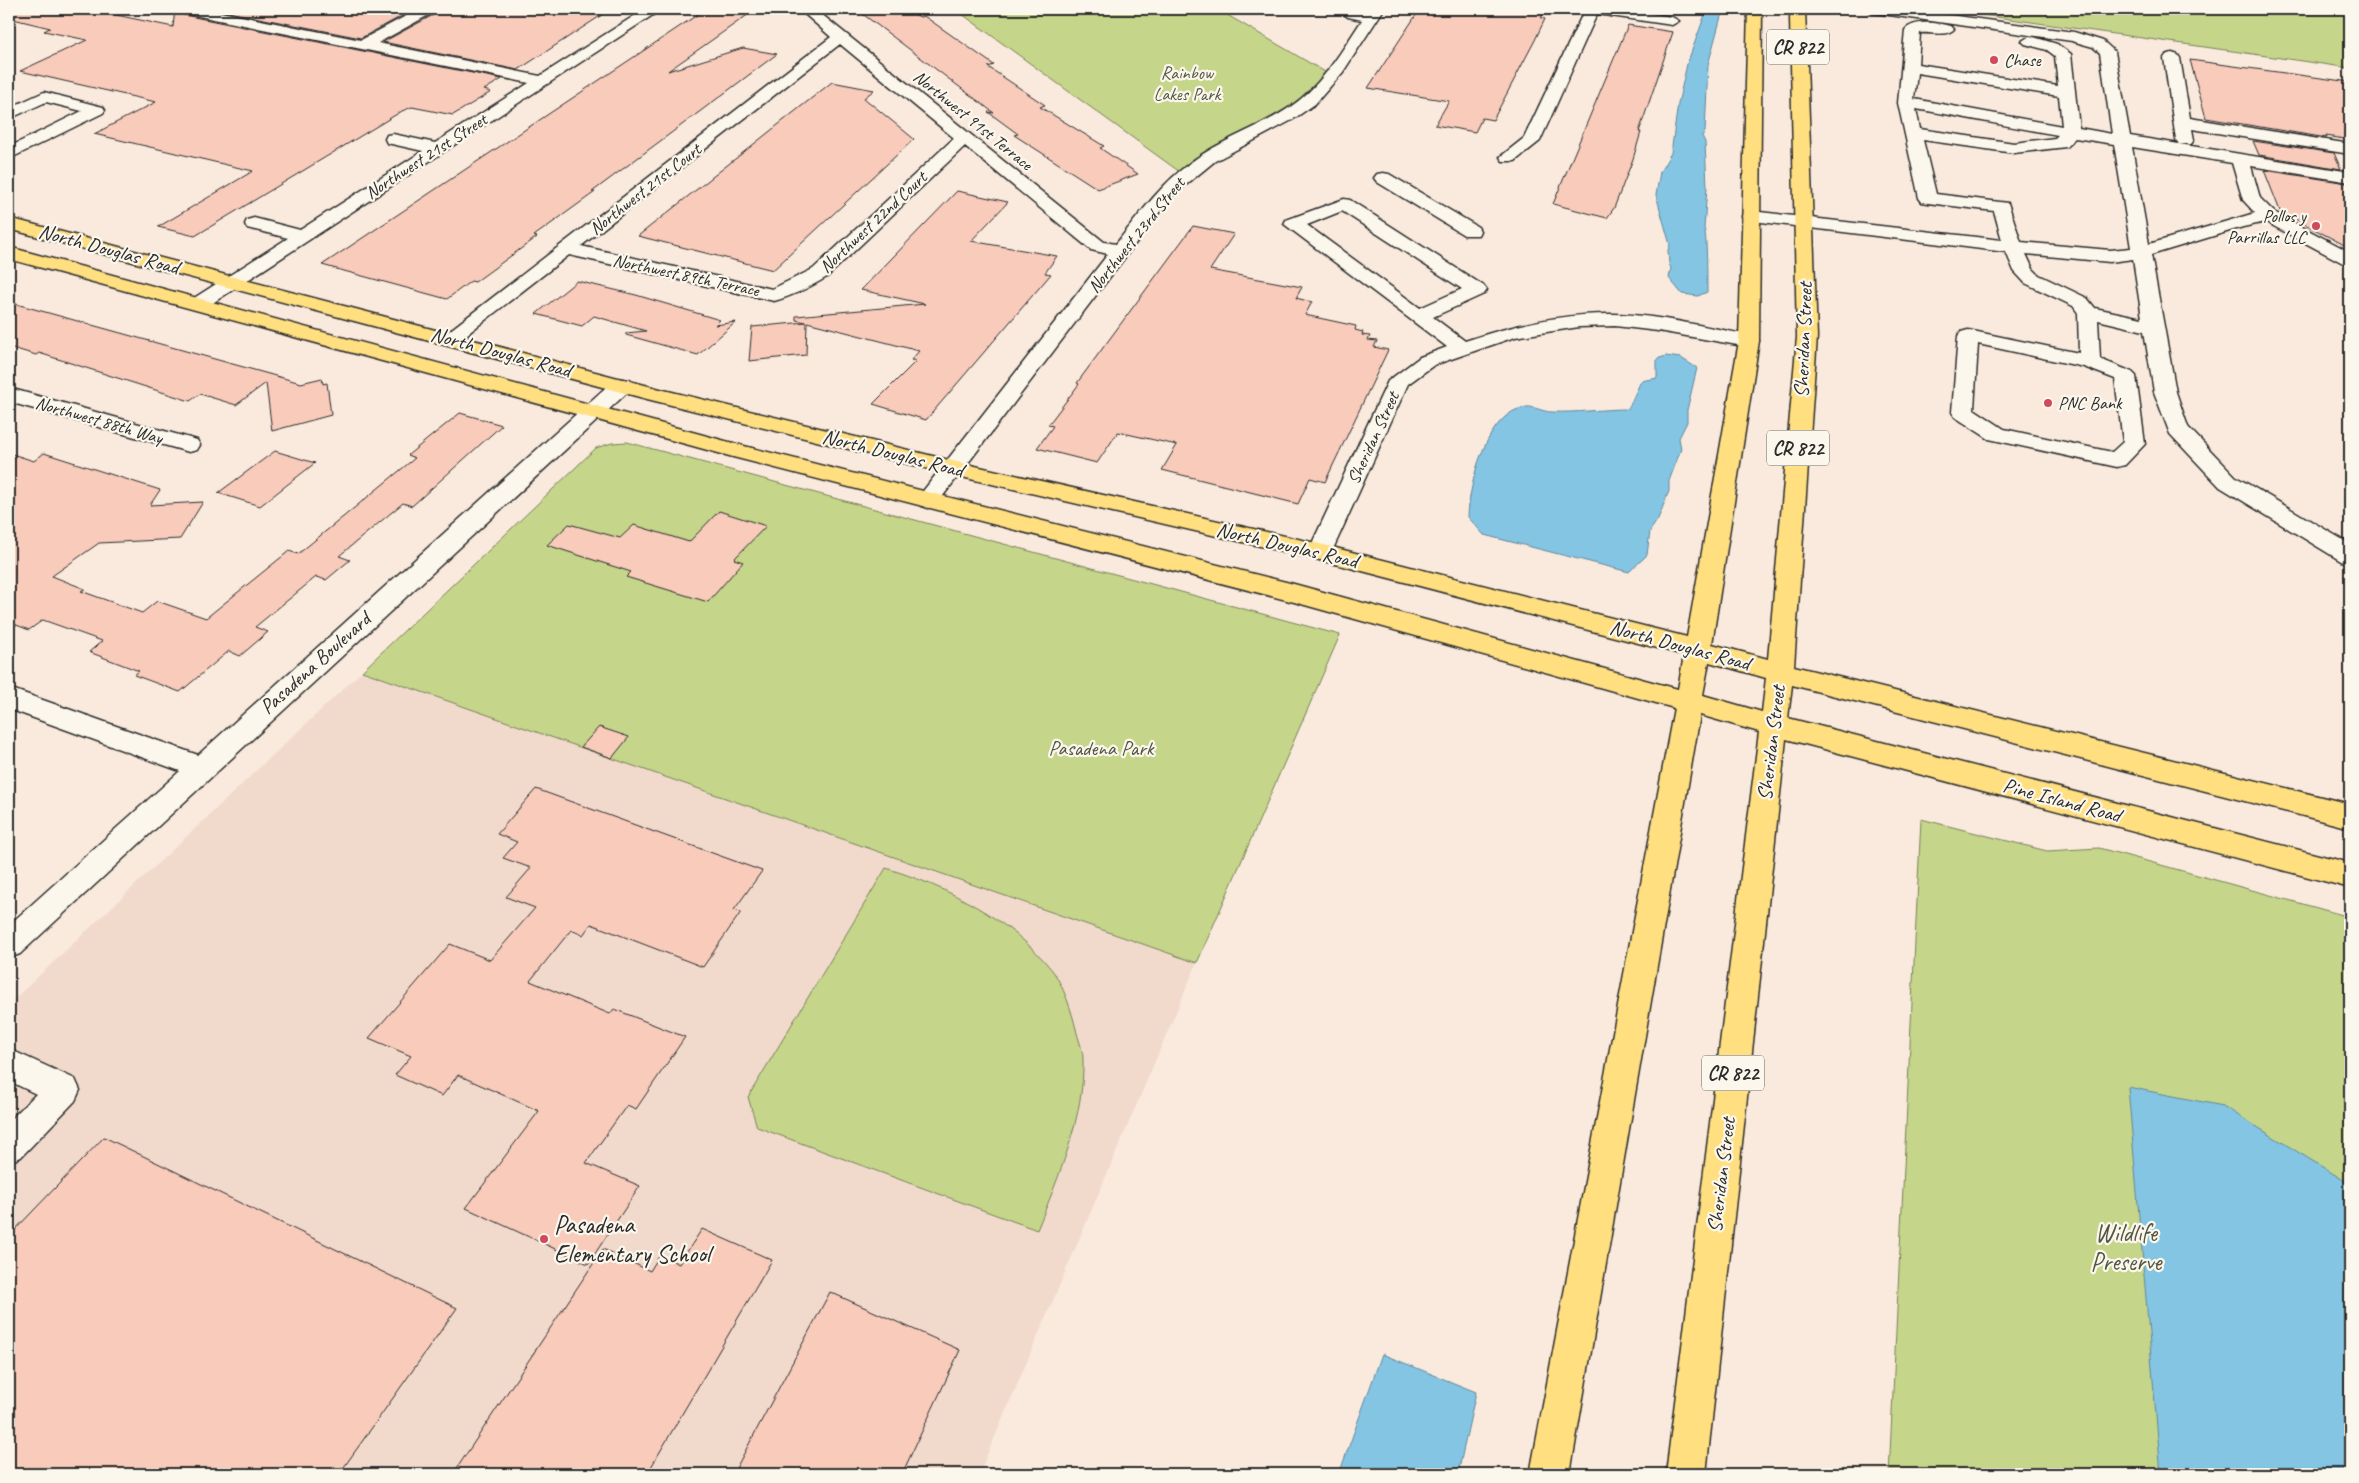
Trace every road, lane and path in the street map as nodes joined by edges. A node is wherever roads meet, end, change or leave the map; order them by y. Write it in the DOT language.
graph roads {
  1 [pos="184,9"];
  2 [pos="429,9"];
  3 [pos="655,9"];
  4 [pos="806,9"];
  5 [pos="1344,9"];
  6 [pos="1592,9"];
  7 [pos="1755,9"];
  8 [pos="1798,9"];
  9 [pos="1875,9"];
  10 [pos="207,11"];
  11 [pos="1375,13"];
  12 [pos="1672,21"];
  13 [pos="840,37"];
  14 [pos="365,44"];
  15 [pos="2172,58"];
  16 [pos="1909,68"];
  17 [pos="542,81"];
  18 [pos="2067,92"];
  19 [pos="1906,103"];
  20 [pos="9,114"];
  21 [pos="2182,122"];
  22 [pos="2071,132"];
  23 [pos="1913,134"];
  24 [pos="964,138"];
  25 [pos="393,139"];
  26 [pos="2123,141"];
  27 [pos="438,149"];
  28 [pos="2350,149"];
  29 [pos="2187,151"];
  30 [pos="9,154"];
  31 [pos="1509,157"];
  32 [pos="2240,160"];
  33 [pos="2350,177"];
  34 [pos="1383,178"];
  35 [pos="1751,208"];
  36 [pos="1401,214"];
  37 [pos="1803,214"];
  38 [pos="2268,216"];
  39 [pos="9,223"];
  40 [pos="1959,223"];
  41 [pos="254,224"];
  42 [pos="1989,226"];
  43 [pos="1471,231"];
  44 [pos="303,236"];
  45 [pos="2011,238"];
  46 [pos="568,249"];
  47 [pos="1121,251"];
  48 [pos="2142,252"];
  49 [pos="9,253"];
  50 [pos="2075,253"];
  51 [pos="2350,260"];
  52 [pos="233,282"];
  53 [pos="2148,290"];
  54 [pos="774,295"];
  55 [pos="198,304"];
  56 [pos="2088,312"];
  57 [pos="1419,316"];
  58 [pos="2154,327"];
  59 [pos="450,338"];
  60 [pos="1749,341"];
  61 [pos="1463,349"];
  62 [pos="2090,362"];
  63 [pos="622,385"];
  64 [pos="9,395"];
  65 [pos="590,412"];
  66 [pos="189,445"];
  67 [pos="953,468"];
  68 [pos="928,500"];
  69 [pos="1320,552"];
  70 [pos="2350,556"];
  71 [pos="1698,650"];
  72 [pos="1780,672"];
  73 [pos="9,698"];
  74 [pos="1689,701"];
  75 [pos="1773,725"];
  76 [pos="200,767"];
  77 [pos="2350,816"];
  78 [pos="2350,876"];
  79 [pos="9,944"];
  80 [pos="10,1067"];
  81 [pos="9,1145"];
  82 [pos="1550,1474"];
  83 [pos="1686,1474"];
  1 -- 10 [label="street"];
  2 -- 14 [label="street"];
  3 -- 17 [label="street, Northwest 21st Street"];
  4 -- 13 [label="street, Northwest 91st Terrace"];
  5 -- 11 [label="street"];
  6 -- 12 [label="street"];
  6 -- 31 [label="street"];
  7 -- 35 [label="main road, CR 822"];
  8 -- 37 [label="main road, Sheridan Street / CR 822"];
  9 -- 26 [label="street"];
  10 -- 14 [label="street"];
  11 -- 47 [label="street, Northwest 23rd Street"];
  13 -- 24 [label="street, Northwest 91st Terrace"];
  13 -- 46 [label="street, Northwest 21st Court"];
  14 -- 17 [label="street"];
  15 -- 21 [label="street"];
  16 -- 18 [label="street"];
  16 -- 18 [label="street"];
  16 -- 19 [label="street"];
  17 -- 27 [label="street, Northwest 21st Street"];
  18 -- 22 [label="street"];
  19 -- 22 [label="street"];
  19 -- 23 [label="street"];
  20 -- 30 [label="street"];
  21 -- 28 [label="street"];
  21 -- 29 [label="street"];
  22 -- 23 [label="street"];
  22 -- 26 [label="street"];
  23 -- 45 [label="street"];
  24 -- 47 [label="street, Northwest 91st Terrace"];
  24 -- 54 [label="street, Northwest 22nd Court"];
  25 -- 27 [label="street"];
  26 -- 29 [label="street"];
  26 -- 48 [label="street"];
  27 -- 44 [label="street, Northwest 21st Street"];
  29 -- 32 [label="street"];
  32 -- 33 [label="street"];
  32 -- 38 [label="street"];
  34 -- 36 [label="street"];
  35 -- 37 [label="street"];
  35 -- 60 [label="main road, CR 822"];
  36 -- 43 [label="street"];
  36 -- 57 [label="street"];
  36 -- 57 [label="street"];
  37 -- 40 [label="street"];
  37 -- 45 [label="street"];
  37 -- 72 [label="main road, Sheridan Street / CR 822"];
  38 -- 48 [label="street"];
  38 -- 51 [label="street"];
  39 -- 52 [label="main road, North Douglas Road"];
  41 -- 44 [label="street"];
  42 -- 45 [label="street"];
  44 -- 52 [label="street, Northwest 21st Street"];
  45 -- 48 [label="street"];
  45 -- 50 [label="street"];
  45 -- 56 [label="street"];
  46 -- 54 [label="street, Northwest 89th Terrace"];
  46 -- 59 [label="street, Northwest 21st Court"];
  47 -- 67 [label="street, Northwest 23rd Street"];
  48 -- 50 [label="street"];
  48 -- 53 [label="street"];
  49 -- 55 [label="main road, North Douglas Road"];
  50 -- 53 [label="street"];
  52 -- 55 [label="street, Northwest 21st Street"];
  52 -- 59 [label="main road, North Douglas Road"];
  53 -- 58 [label="street"];
  55 -- 65 [label="main road, North Douglas Road"];
  56 -- 58 [label="street"];
  56 -- 62 [label="street"];
  57 -- 61 [label="street"];
  58 -- 70 [label="street"];
  59 -- 63 [label="main road, North Douglas Road"];
  60 -- 61 [label="street, Sheridan Street"];
  60 -- 71 [label="main road, CR 822"];
  61 -- 69 [label="street, Sheridan Street"];
  62 -- 62 [label="street"];
  63 -- 65 [label="street, Pasadena Boulevard"];
  63 -- 67 [label="main road, North Douglas Road"];
  64 -- 66 [label="street, Northwest 88th Way"];
  65 -- 68 [label="main road, North Douglas Road"];
  65 -- 76 [label="street, Pasadena Boulevard"];
  67 -- 68 [label="street, Northwest 23rd Street"];
  67 -- 69 [label="main road, North Douglas Road"];
  68 -- 74 [label="main road, North Douglas Road"];
  69 -- 71 [label="main road, North Douglas Road"];
  71 -- 72 [label="main road, North Douglas Road"];
  71 -- 74 [label="main road, CR 822"];
  72 -- 75 [label="main road, Sheridan Street / CR 822"];
  72 -- 77 [label="main road"];
  73 -- 76 [label="street"];
  74 -- 75 [label="main road, North Douglas Road"];
  74 -- 82 [label="main road, CR 822"];
  75 -- 78 [label="main road, Pine Island Road"];
  75 -- 83 [label="main road, Sheridan Street / CR 822"];
  76 -- 79 [label="street, Pasadena Boulevard"];
  80 -- 81 [label="street"];
}
